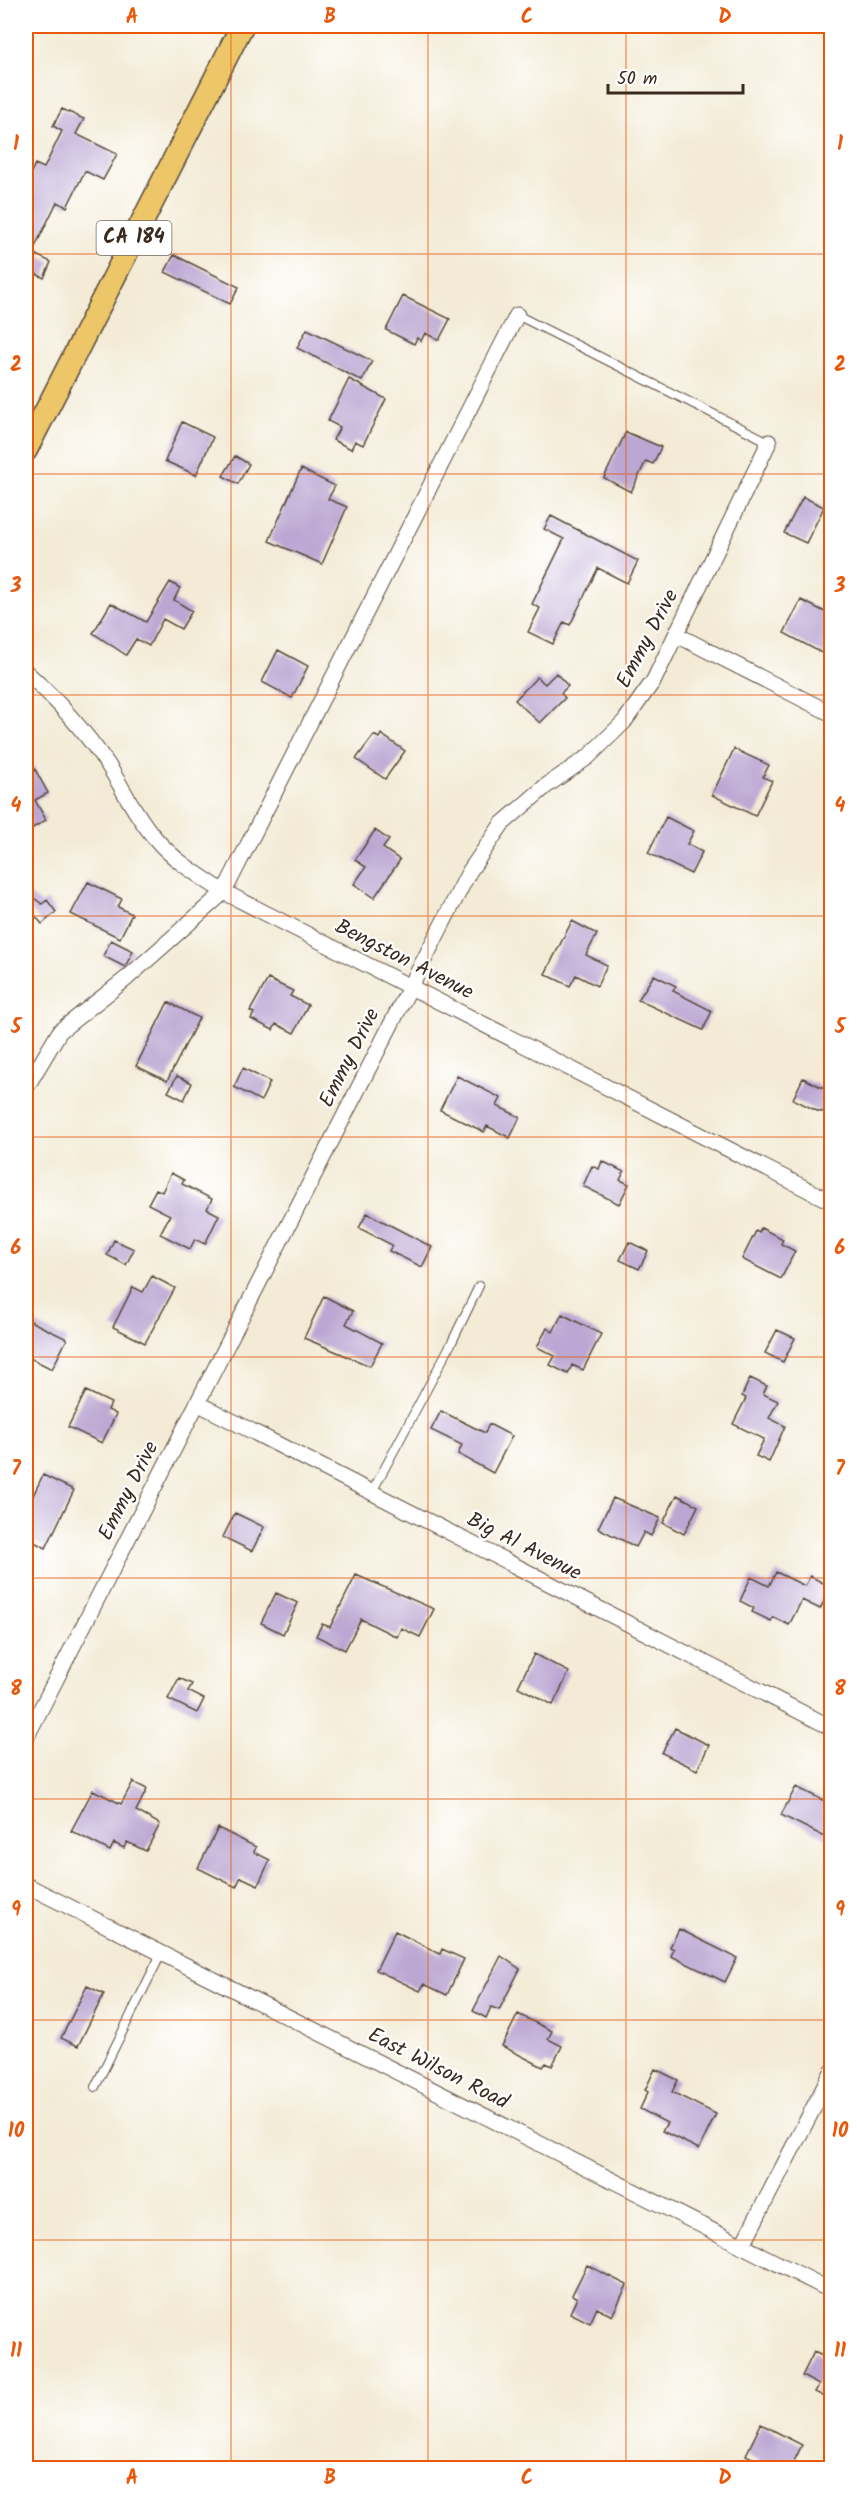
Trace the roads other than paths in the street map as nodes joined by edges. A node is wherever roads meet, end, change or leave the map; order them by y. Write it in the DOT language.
graph roads {
  1 [pos="242,26"];
  2 [pos="517,315"];
  3 [pos="28,441"];
  4 [pos="769,442"];
  5 [pos="677,635"];
  6 [pos="26,672"];
  7 [pos="831,714"];
  8 [pos="224,892"];
  9 [pos="410,987"];
  10 [pos="26,1088"];
  11 [pos="831,1202"];
  12 [pos="479,1286"];
  13 [pos="197,1403"];
  14 [pos="372,1492"];
  15 [pos="831,1728"];
  16 [pos="26,1738"];
  17 [pos="26,1885"];
  18 [pos="161,1954"];
  19 [pos="831,2072"];
  20 [pos="95,2087"];
  21 [pos="742,2246"];
  22 [pos="831,2291"];
  1 -- 3 [label="main road, CA 184"];
  2 -- 4 [label="lane"];
  2 -- 8 [label="street"];
  4 -- 5 [label="street, Emmy Drive"];
  5 -- 7 [label="street"];
  5 -- 9 [label="street, Emmy Drive"];
  6 -- 8 [label="street, Bengston Avenue"];
  8 -- 9 [label="street, Bengston Avenue"];
  8 -- 10 [label="street"];
  9 -- 11 [label="street, Bengston Avenue"];
  9 -- 13 [label="street, Emmy Drive"];
  12 -- 14 [label="lane"];
  13 -- 14 [label="street, Big Al Avenue"];
  13 -- 16 [label="street, Emmy Drive"];
  14 -- 15 [label="street, Big Al Avenue"];
  17 -- 18 [label="street, East Wilson Road"];
  18 -- 20 [label="lane"];
  18 -- 21 [label="street, East Wilson Road"];
  19 -- 21 [label="street"];
  21 -- 22 [label="street, East Wilson Road"];
}
